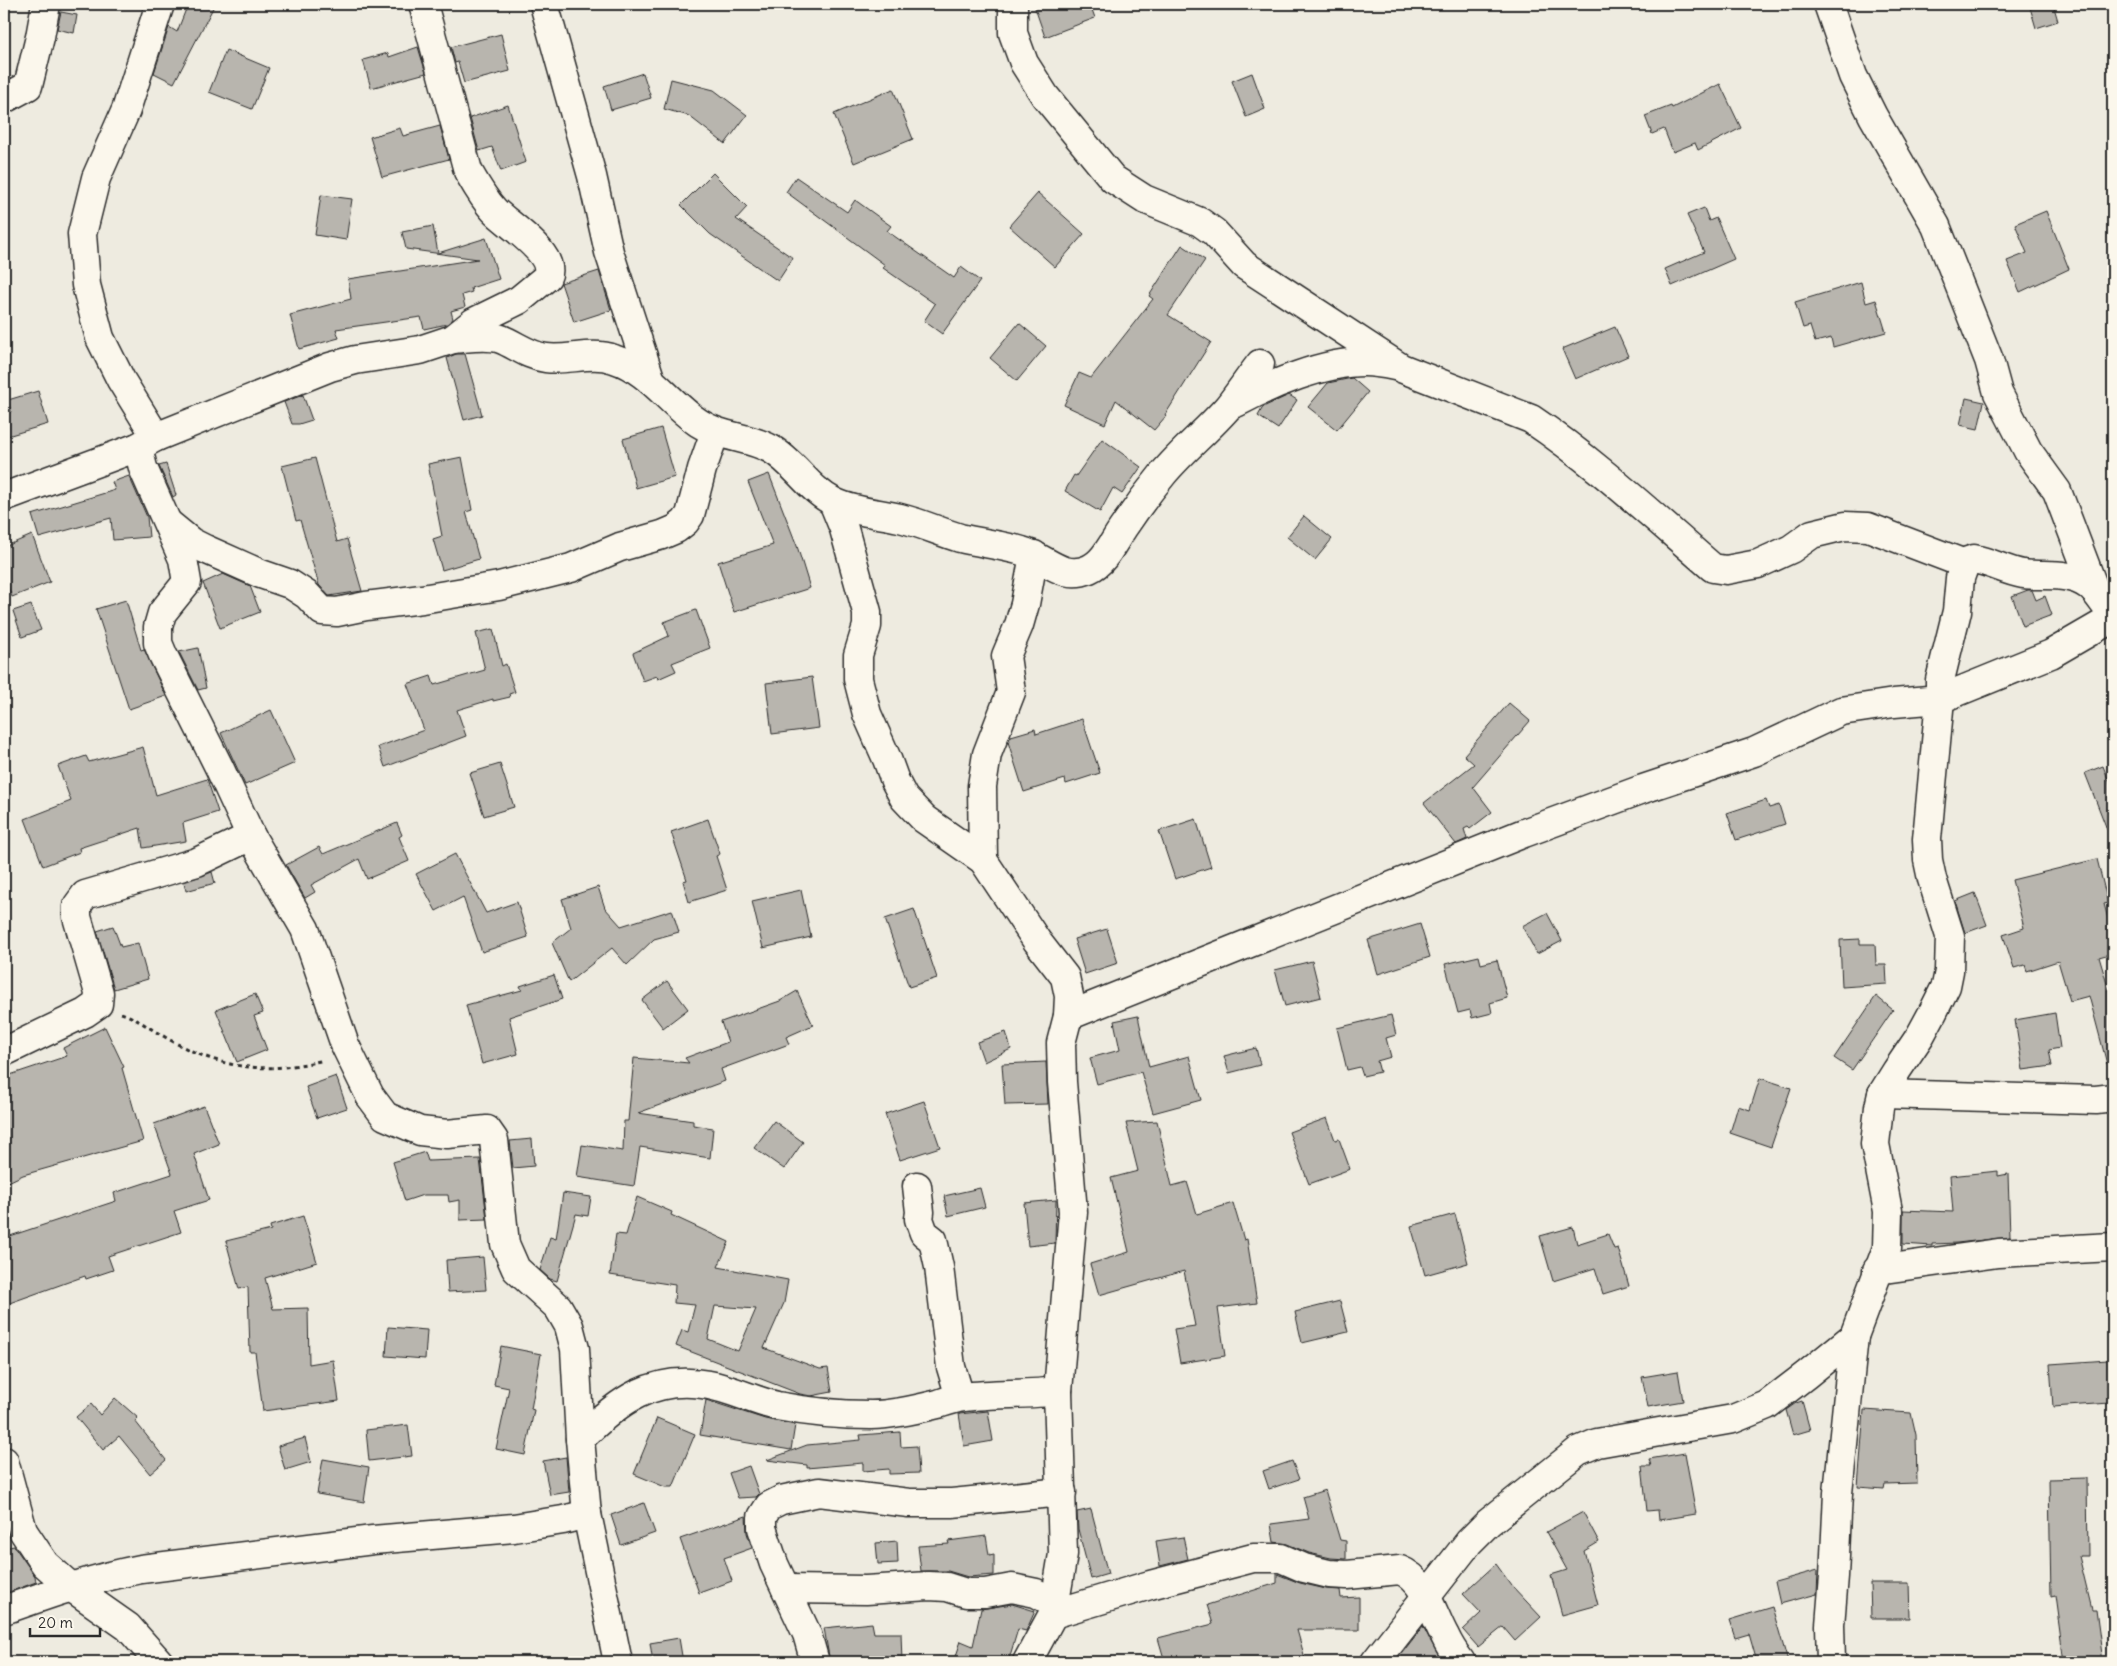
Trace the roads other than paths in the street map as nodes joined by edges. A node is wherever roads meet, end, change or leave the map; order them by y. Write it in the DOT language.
graph roads {
  1 [pos="46,4"];
  2 [pos="160,4"];
  3 [pos="423,4"];
  4 [pos="544,4"];
  5 [pos="1013,4"];
  6 [pos="1828,4"];
  7 [pos="4,99"];
  8 [pos="452,339"];
  9 [pos="1260,364"];
  10 [pos="1401,368"];
  11 [pos="651,381"];
  12 [pos="1227,408"];
  13 [pos="715,432"];
  14 [pos="147,442"];
  15 [pos="4,497"];
  16 [pos="834,502"];
  17 [pos="167,523"];
  18 [pos="1034,555"];
  19 [pos="1964,564"];
  20 [pos="2095,591"];
  21 [pos="2111,622"];
  22 [pos="1940,699"];
  23 [pos="252,836"];
  24 [pos="983,860"];
  25 [pos="1068,1016"];
  26 [pos="4,1052"];
  27 [pos="1882,1094"];
  28 [pos="2113,1098"];
  29 [pos="917,1186"];
  30 [pos="2113,1247"];
  31 [pos="1878,1270"];
  32 [pos="1854,1336"];
  33 [pos="1058,1391"];
  34 [pos="960,1397"];
  35 [pos="580,1439"];
  36 [pos="4,1462"];
  37 [pos="1062,1492"];
  38 [pos="587,1514"];
  39 [pos="70,1587"];
  40 [pos="786,1589"];
  41 [pos="1426,1598"];
  42 [pos="1055,1609"];
  43 [pos="4,1610"];
  44 [pos="159,1662"];
  45 [pos="618,1662"];
  46 [pos="815,1662"];
  47 [pos="1027,1662"];
  48 [pos="1375,1662"];
  49 [pos="1461,1662"];
  50 [pos="1831,1662"];
  1 -- 7 [label="street"];
  2 -- 14 [label="street"];
  3 -- 8 [label="street"];
  4 -- 11 [label="street"];
  5 -- 10 [label="street"];
  6 -- 20 [label="street"];
  8 -- 11 [label="street"];
  8 -- 14 [label="street"];
  9 -- 12 [label="street"];
  10 -- 12 [label="street"];
  10 -- 19 [label="street"];
  11 -- 13 [label="street"];
  12 -- 18 [label="street"];
  13 -- 16 [label="street"];
  13 -- 17 [label="street"];
  14 -- 15 [label="street"];
  14 -- 17 [label="street"];
  16 -- 18 [label="street"];
  16 -- 24 [label="street"];
  17 -- 23 [label="street"];
  18 -- 24 [label="street"];
  19 -- 20 [label="street"];
  19 -- 22 [label="street"];
  20 -- 21 [label="street"];
  21 -- 22 [label="street"];
  22 -- 25 [label="street"];
  22 -- 27 [label="street"];
  23 -- 26 [label="street"];
  23 -- 35 [label="street"];
  24 -- 25 [label="street"];
  25 -- 33 [label="street"];
  27 -- 28 [label="street"];
  27 -- 31 [label="street"];
  29 -- 34 [label="street"];
  30 -- 31 [label="street"];
  31 -- 32 [label="street"];
  32 -- 41 [label="street"];
  32 -- 50 [label="street"];
  33 -- 34 [label="street"];
  33 -- 37 [label="street"];
  34 -- 35 [label="street"];
  35 -- 38 [label="street"];
  36 -- 39 [label="street"];
  37 -- 40 [label="street"];
  37 -- 42 [label="street"];
  38 -- 39 [label="street"];
  38 -- 45 [label="street"];
  39 -- 43 [label="street"];
  39 -- 44 [label="street"];
  40 -- 42 [label="street"];
  40 -- 46 [label="street"];
  41 -- 42 [label="street"];
  41 -- 48 [label="street"];
  41 -- 49 [label="street"];
  42 -- 47 [label="street"];
}
